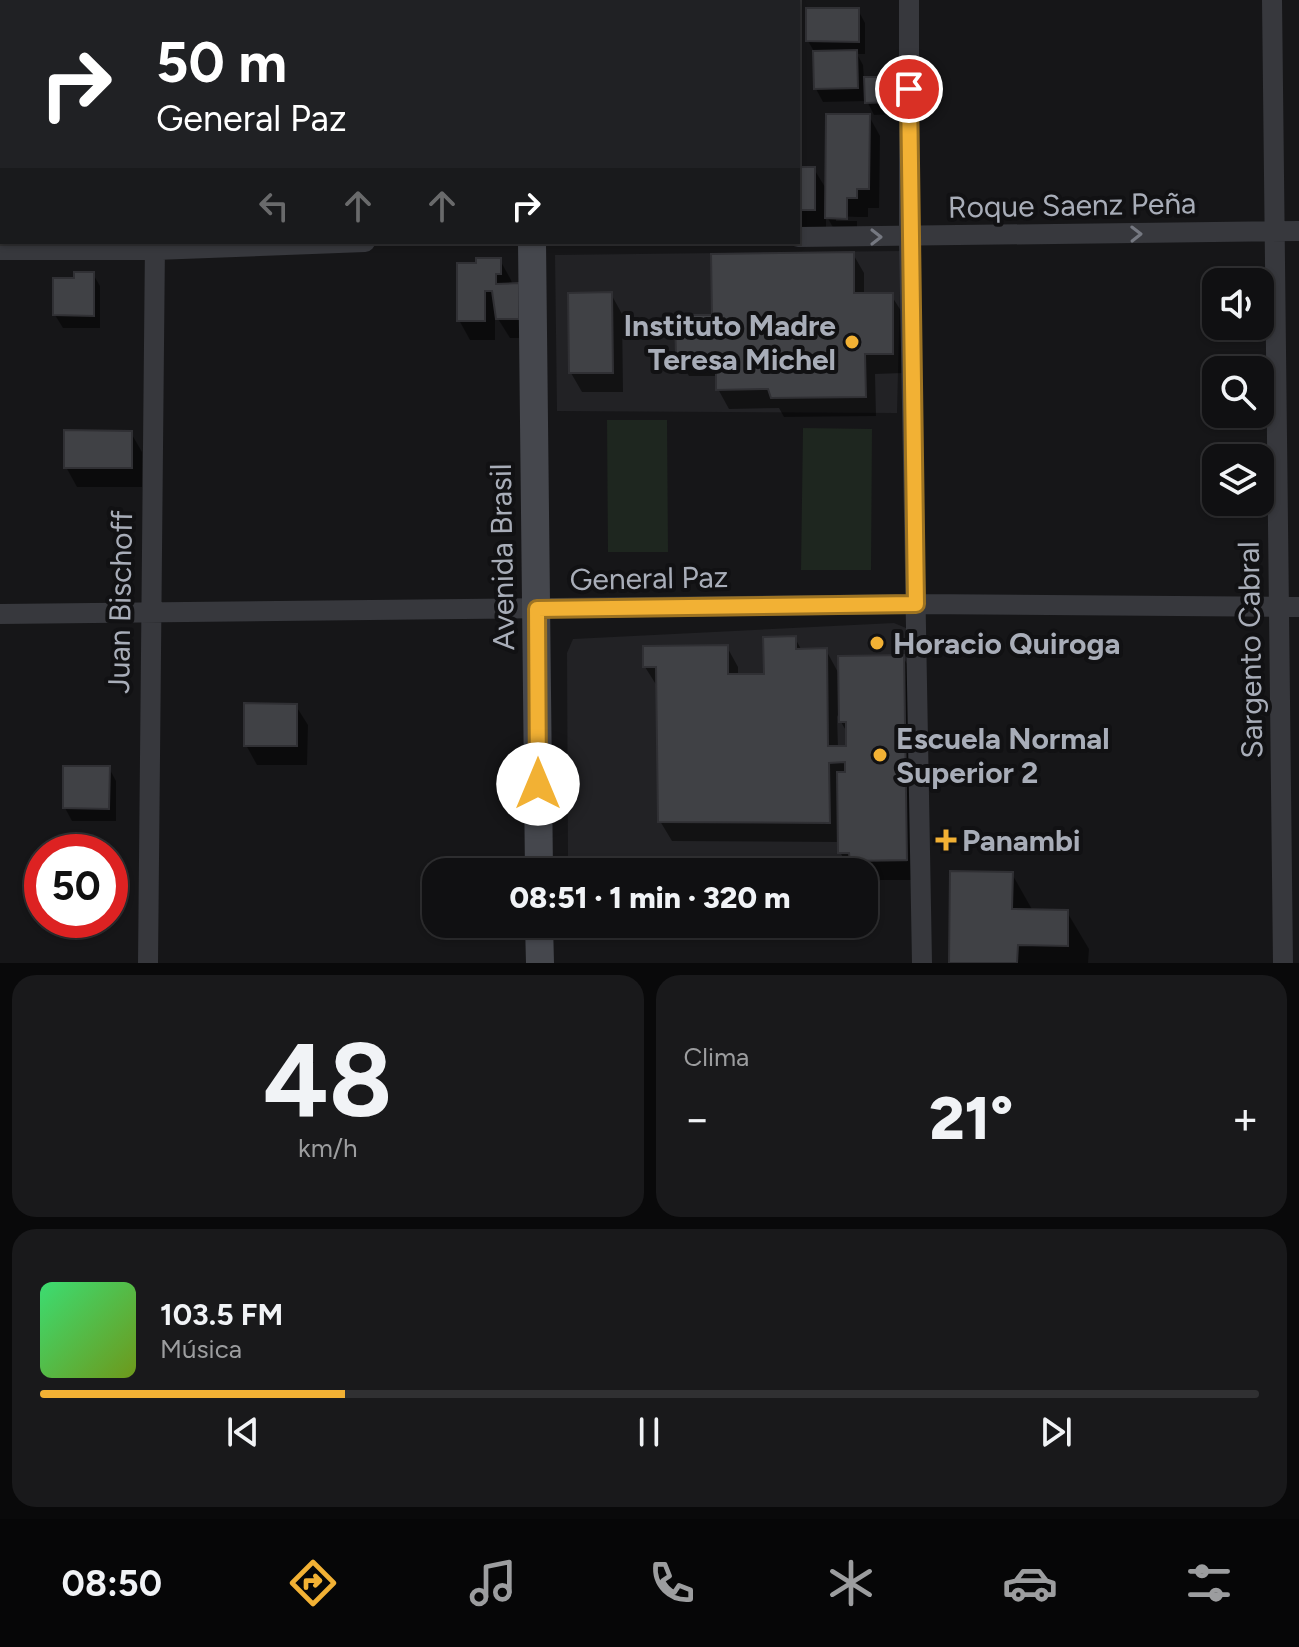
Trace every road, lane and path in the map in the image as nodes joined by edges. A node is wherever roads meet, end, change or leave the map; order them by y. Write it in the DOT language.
graph roads {
  1 [pos="909,0"];
  2 [pos="1272,0"];
  3 [pos="1299,231"];
  4 [pos="1274,232"];
  5 [pos="800,237"];
  6 [pos="909,237"];
  7 [pos="260,244"];
  8 [pos="532,244"];
  9 [pos="155,246"];
  10 [pos="0,250"];
  11 [pos="916,604"];
  12 [pos="1290,607"];
  13 [pos="537,609"];
  14 [pos="149,611"];
  15 [pos="0,614"];
  16 [pos="539,858"];
  17 [pos="539,938"];
  18 [pos="148,963"];
  19 [pos="540,963"];
  20 [pos="922,963"];
  21 [pos="1283,963"];
  1 -- 6 [label="street"];
  2 -- 4 [label="street, Sargento Cabral"];
  3 -- 4 [label="street, Roque Saenz Peña"];
  6 -- 4 [label="street, Roque Saenz Peña, one-way"];
  4 -- 12 [label="street, Sargento Cabral"];
  5 -- 6 [label="street, Roque Saenz Peña, one-way"];
  6 -- 11 [label="street"];
  7 -- 9 [label="street"];
  8 -- 13 [label="main road, Avenida Brasil"];
  9 -- 10 [label="street"];
  9 -- 14 [label="street, Juan Bischoff"];
  11 -- 12 [label="street, General Paz"];
  11 -- 13 [label="street, General Paz"];
  11 -- 20 [label="street"];
  12 -- 21 [label="street, Sargento Cabral"];
  13 -- 14 [label="street, General Paz"];
  13 -- 16 [label="main road, Avenida Brasil"];
  14 -- 15 [label="street, General Paz"];
  14 -- 18 [label="street, Juan Bischoff"];
  17 -- 19 [label="main road"];
}
